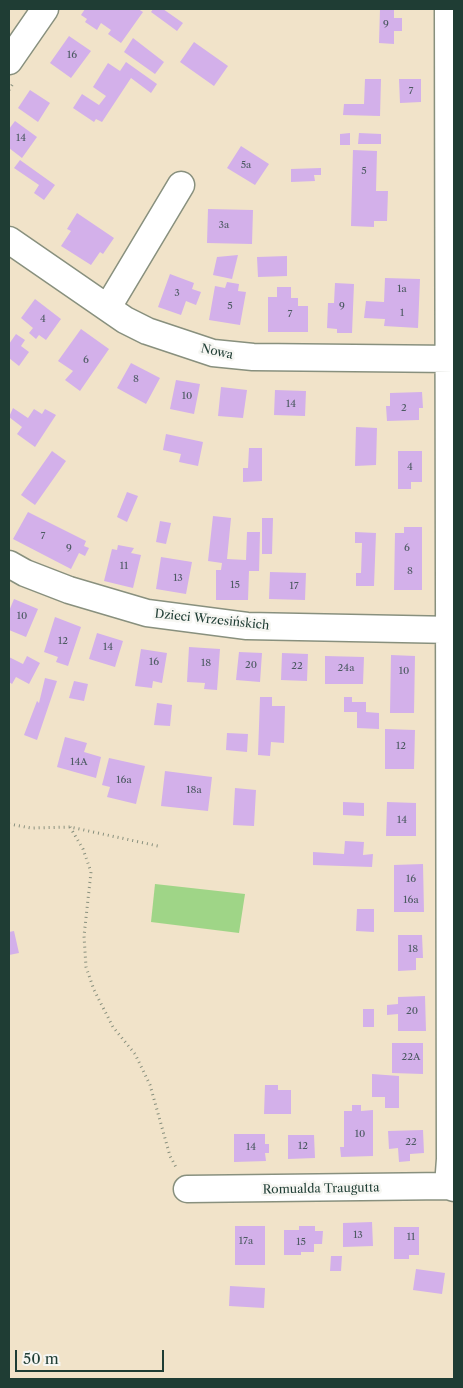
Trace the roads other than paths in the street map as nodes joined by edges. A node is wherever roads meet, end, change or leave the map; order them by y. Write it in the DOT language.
graph roads {
  1 [pos="44,9"];
  2 [pos="448,9"];
  3 [pos="9,62"];
  4 [pos="181,185"];
  5 [pos="9,240"];
  6 [pos="108,307"];
  7 [pos="452,359"];
  8 [pos="9,564"];
  9 [pos="452,630"];
  10 [pos="452,979"];
  11 [pos="451,1187"];
  12 [pos="187,1189"];
  1 -- 3 [label="street"];
  2 -- 7 [label="street"];
  4 -- 6 [label="street"];
  5 -- 6 [label="street, Nowa"];
  6 -- 7 [label="street, Nowa"];
  7 -- 9 [label="street"];
  8 -- 9 [label="street, Dzieci Wrzesińskich"];
  9 -- 10 [label="street"];
  10 -- 11 [label="street"];
  11 -- 12 [label="street, Romualda Traugutta"];
}
